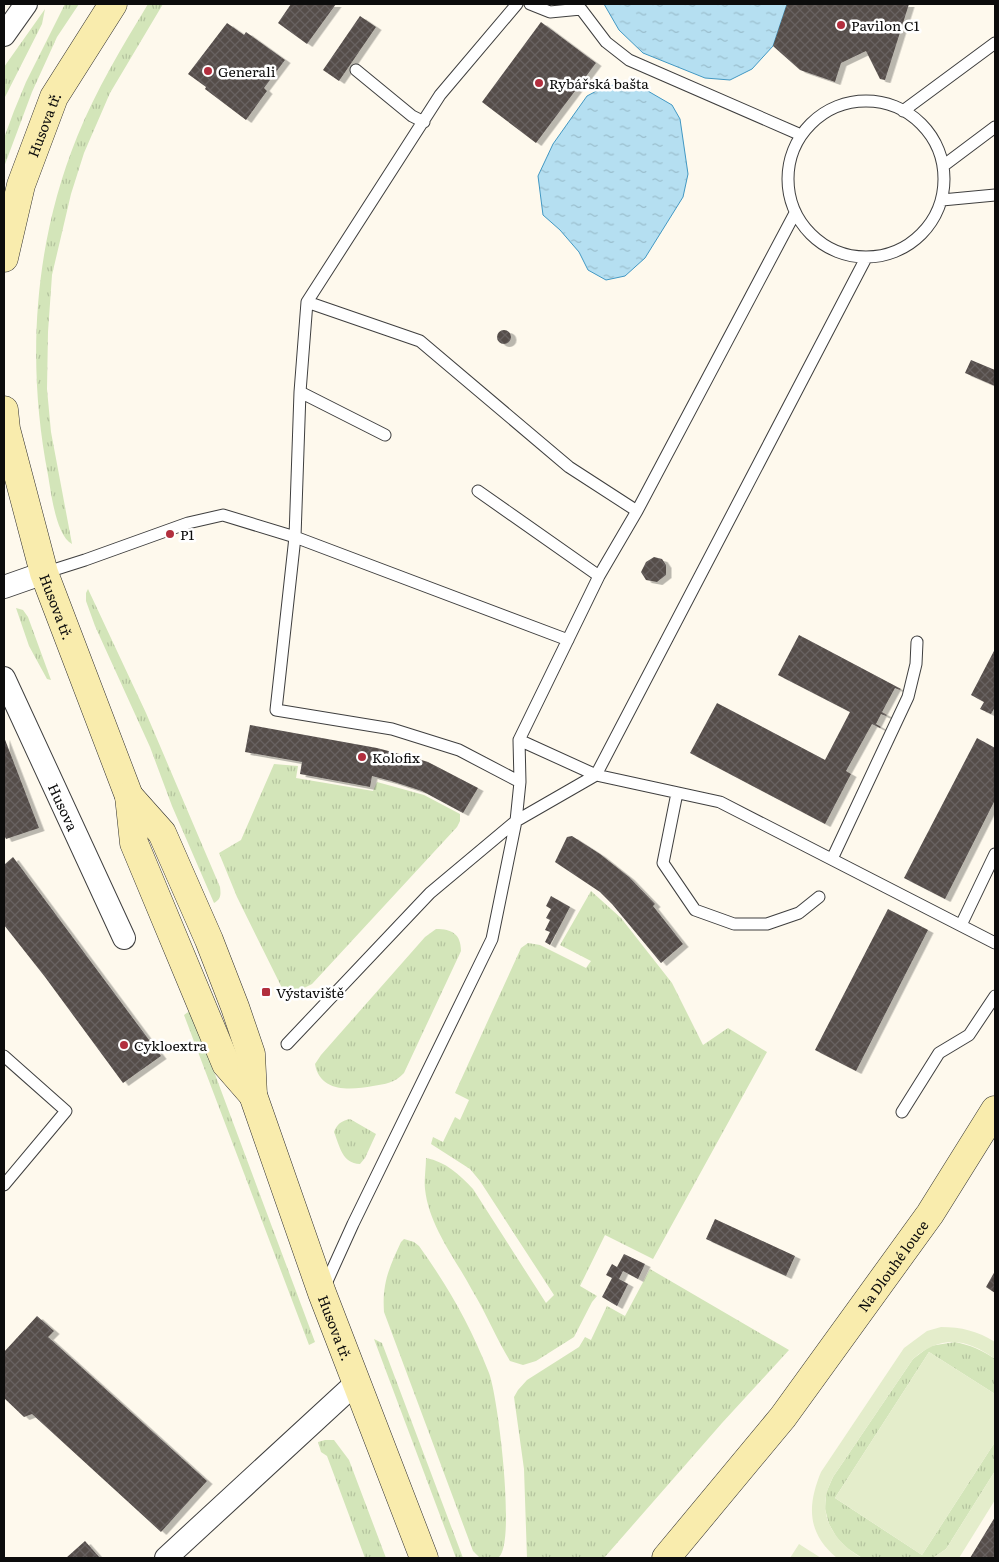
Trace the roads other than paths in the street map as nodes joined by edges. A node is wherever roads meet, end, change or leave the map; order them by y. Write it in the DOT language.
graph roads {
  1 [pos="26,4"];
  2 [pos="113,4"];
  3 [pos="517,4"];
  4 [pos="530,4"];
  5 [pos="580,7"];
  6 [pos="4,35"];
  7 [pos="995,42"];
  8 [pos="356,70"];
  9 [pos="903,110"];
  10 [pos="424,122"];
  11 [pos="995,127"];
  12 [pos="801,135"];
  13 [pos="943,166"];
  14 [pos="995,198"];
  15 [pos="942,200"];
  16 [pos="795,213"];
  17 [pos="4,258"];
  18 [pos="866,258"];
  19 [pos="307,302"];
  20 [pos="300,392"];
  21 [pos="4,410"];
  22 [pos="385,435"];
  23 [pos="478,491"];
  24 [pos="637,511"];
  25 [pos="295,537"];
  26 [pos="44,573"];
  27 [pos="599,576"];
  28 [pos="4,587"];
  29 [pos="568,640"];
  30 [pos="917,642"];
  31 [pos="4,678"];
  32 [pos="519,740"];
  33 [pos="596,775"];
  34 [pos="520,782"];
  35 [pos="677,793"];
  36 [pos="516,821"];
  37 [pos="995,854"];
  38 [pos="832,860"];
  39 [pos="819,897"];
  40 [pos="961,925"];
  41 [pos="124,938"];
  42 [pos="995,943"];
  43 [pos="995,996"];
  44 [pos="287,1044"];
  45 [pos="4,1056"];
  46 [pos="995,1110"];
  47 [pos="902,1112"];
  48 [pos="4,1185"];
  49 [pos="322,1293"];
  50 [pos="357,1382"];
  51 [pos="166,1558"];
  52 [pos="424,1558"];
  53 [pos="666,1558"];
  1 -- 6 [label="street"];
  2 -- 17 [label="street, Husova tř."];
  3 -- 10 [label="lane"];
  4 -- 5 [label="lane"];
  5 -- 12 [label="lane"];
  7 -- 9 [label="lane"];
  8 -- 10 [label="lane"];
  9 -- 12 [label="lane"];
  9 -- 13 [label="lane"];
  10 -- 19 [label="lane"];
  11 -- 13 [label="lane"];
  12 -- 16 [label="lane"];
  13 -- 15 [label="lane"];
  14 -- 15 [label="lane"];
  15 -- 18 [label="lane"];
  16 -- 18 [label="lane"];
  16 -- 24 [label="lane"];
  18 -- 33 [label="lane"];
  19 -- 20 [label="lane"];
  19 -- 24 [label="lane"];
  20 -- 22 [label="lane"];
  20 -- 25 [label="lane"];
  21 -- 26 [label="street, Husova tř."];
  23 -- 27 [label="lane"];
  24 -- 27 [label="lane"];
  25 -- 26 [label="lane"];
  25 -- 29 [label="lane"];
  25 -- 34 [label="lane"];
  26 -- 28 [label="street"];
  26 -- 49 [label="street, Husova tř."];
  27 -- 29 [label="lane"];
  29 -- 32 [label="lane"];
  30 -- 38 [label="lane"];
  31 -- 41 [label="street, Husova"];
  32 -- 33 [label="lane"];
  32 -- 34 [label="lane"];
  33 -- 35 [label="lane"];
  33 -- 36 [label="lane"];
  34 -- 36 [label="lane"];
  35 -- 38 [label="lane"];
  35 -- 39 [label="lane"];
  36 -- 44 [label="lane"];
  36 -- 49 [label="lane"];
  37 -- 40 [label="lane"];
  38 -- 40 [label="lane"];
  40 -- 42 [label="lane"];
  43 -- 47 [label="lane"];
  45 -- 48 [label="lane"];
  46 -- 53 [label="street, Na Dlouhé louce"];
  49 -- 50 [label="street, Husova tř."];
  50 -- 51 [label="street"];
  50 -- 52 [label="street, Husova tř."];
}
